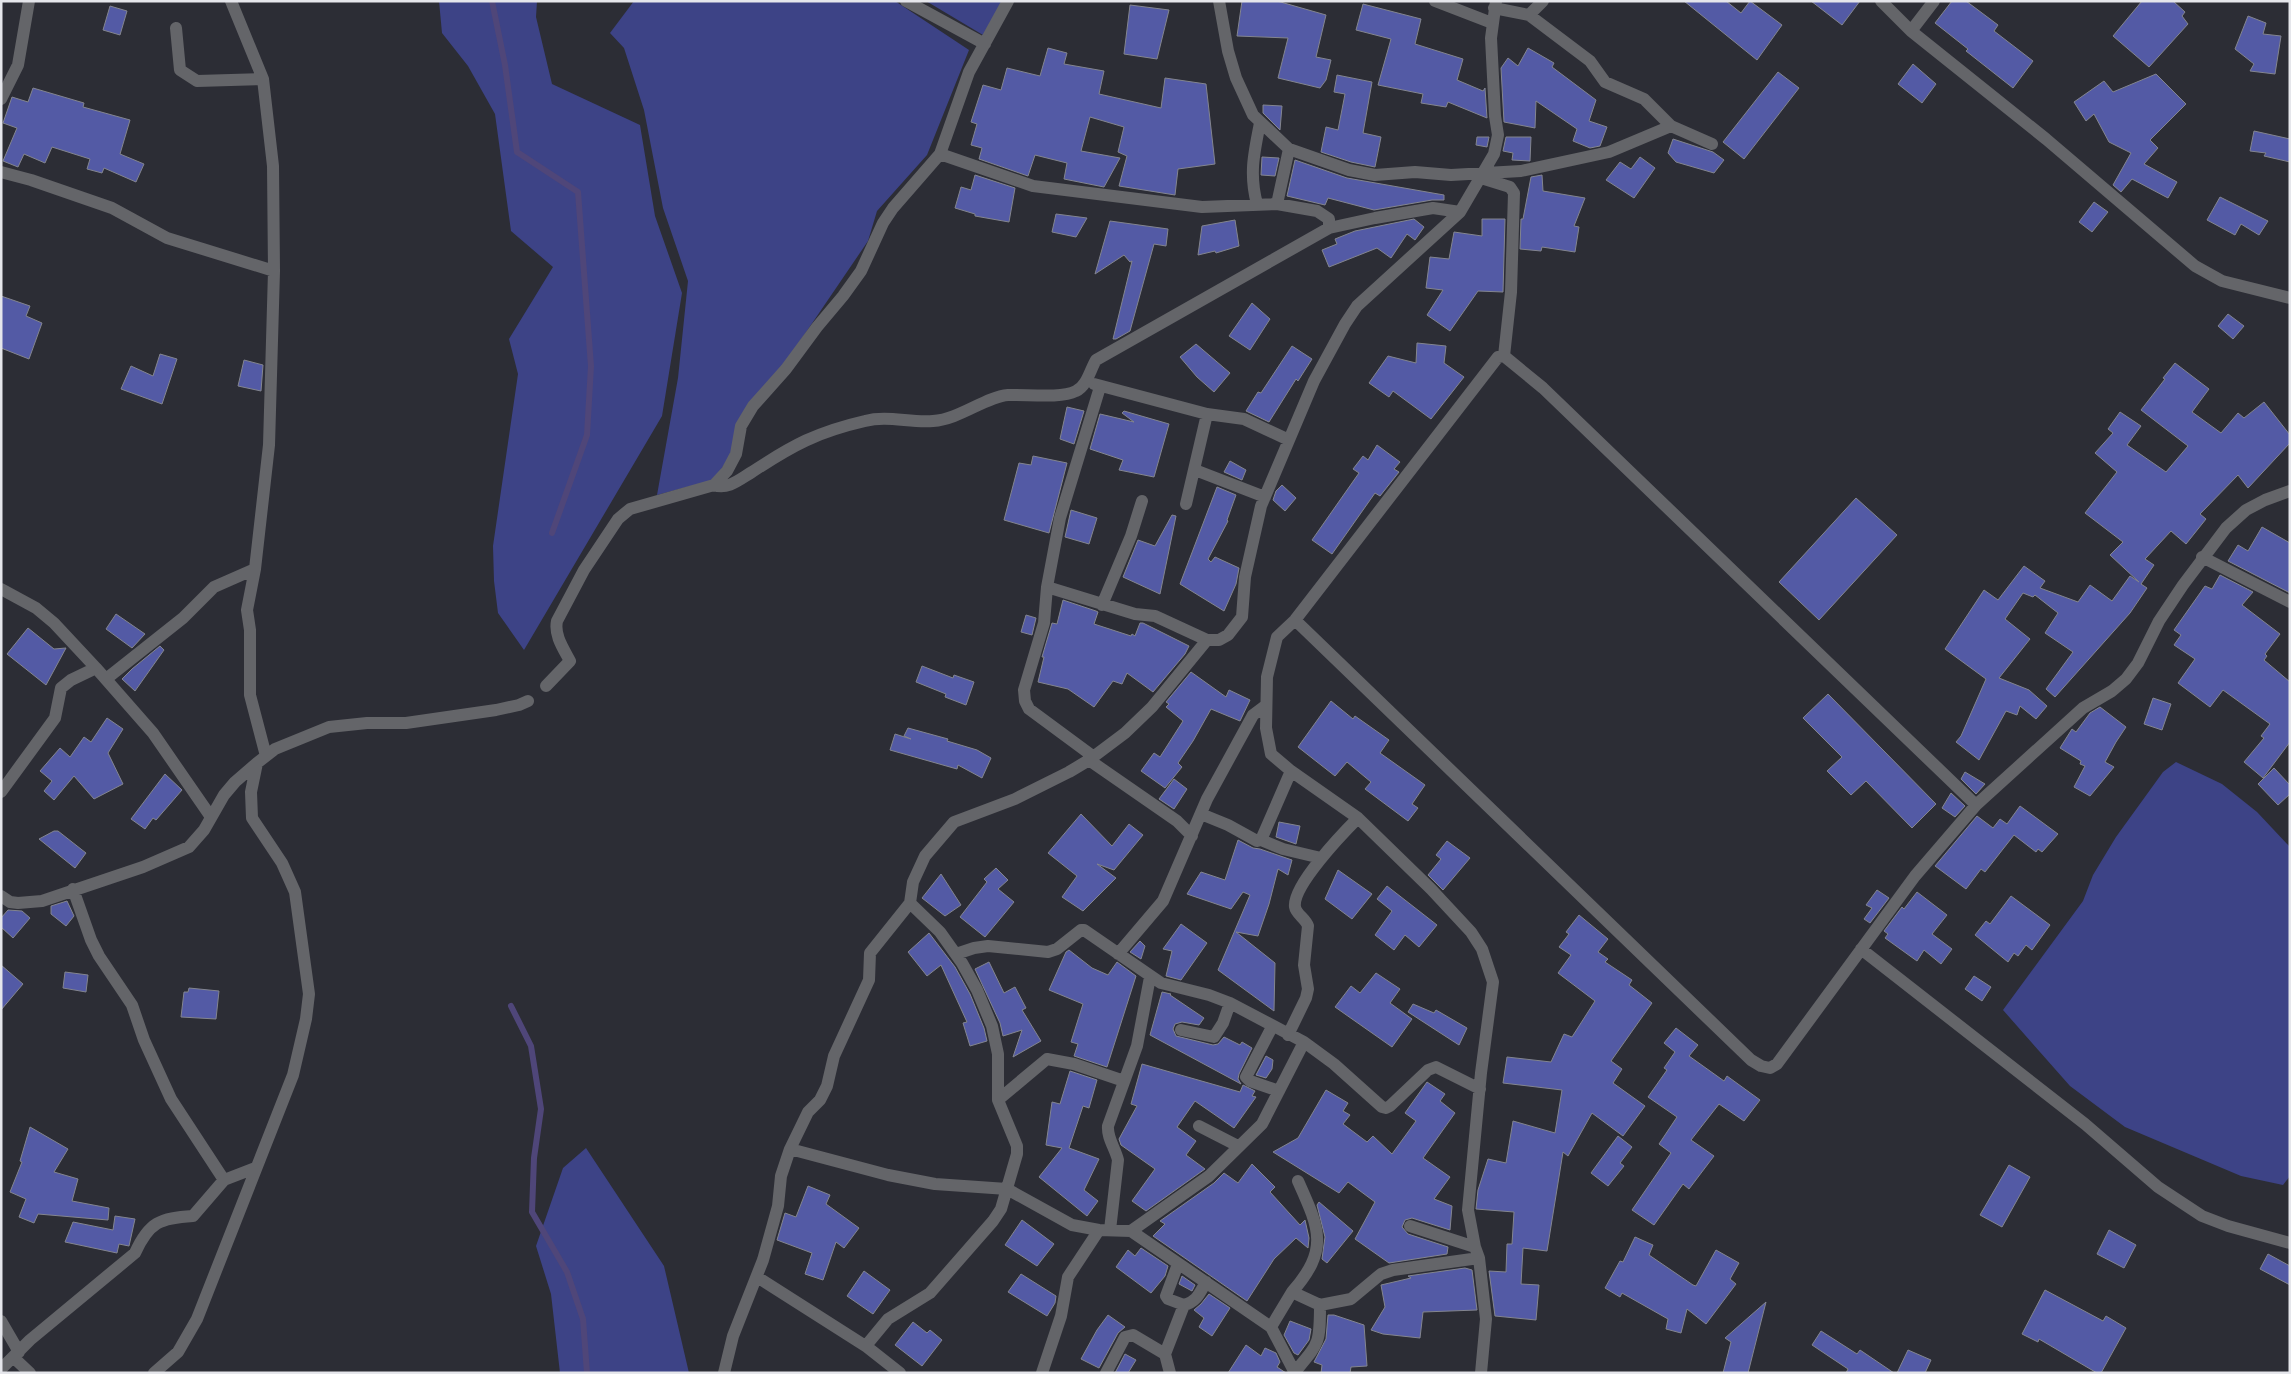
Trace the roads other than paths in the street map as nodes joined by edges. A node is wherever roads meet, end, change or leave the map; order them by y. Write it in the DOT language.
graph roads {
  1 [pos="29,1"];
  2 [pos="230,1"];
  3 [pos="906,1"];
  4 [pos="1008,1"];
  5 [pos="1219,1"];
  6 [pos="1435,1"];
  7 [pos="1544,1"];
  8 [pos="1881,1"];
  9 [pos="1934,1"];
  10 [pos="1495,5"];
  11 [pos="1529,15"];
  12 [pos="1492,23"];
  13 [pos="176,28"];
  14 [pos="1911,31"];
  15 [pos="985,44"];
  16 [pos="263,79"];
  17 [pos="1,99"];
  18 [pos="1260,123"];
  19 [pos="1671,126"];
  20 [pos="1712,144"];
  21 [pos="1289,149"];
  22 [pos="940,154"];
  23 [pos="1,172"];
  24 [pos="1483,175"];
  25 [pos="1257,204"];
  26 [pos="1277,204"];
  27 [pos="1460,212"];
  28 [pos="1329,228"];
  29 [pos="274,271"];
  30 [pos="2290,298"];
  31 [pos="1504,356"];
  32 [pos="1086,381"];
  33 [pos="1100,387"];
  34 [pos="1207,414"];
  35 [pos="1289,440"];
  36 [pos="1195,470"];
  37 [pos="714,485"];
  38 [pos="2290,491"];
  39 [pos="1265,497"];
  40 [pos="1142,501"];
  41 [pos="1186,504"];
  42 [pos="2202,557"];
  43 [pos="255,568"];
  44 [pos="1046,587"];
  45 [pos="1,589"];
  46 [pos="2290,602"];
  47 [pos="1102,605"];
  48 [pos="1295,620"];
  49 [pos="1207,640"];
  50 [pos="96,668"];
  51 [pos="106,679"];
  52 [pos="546,686"];
  53 [pos="528,701"];
  54 [pos="1266,706"];
  55 [pos="262,759"];
  56 [pos="1091,759"];
  57 [pos="1291,772"];
  58 [pos="1,792"];
  59 [pos="1976,805"];
  60 [pos="1201,814"];
  61 [pos="212,817"];
  62 [pos="1358,818"];
  63 [pos="1192,836"];
  64 [pos="1261,840"];
  65 [pos="1321,858"];
  66 [pos="73,889"];
  67 [pos="1,896"];
  68 [pos="910,903"];
  69 [pos="1861,949"];
  70 [pos="956,954"];
  71 [pos="1118,954"];
  72 [pos="1150,977"];
  73 [pos="1230,1003"];
  74 [pos="1272,1027"];
  75 [pos="1181,1030"];
  76 [pos="1288,1035"];
  77 [pos="1304,1042"];
  78 [pos="1124,1081"];
  79 [pos="1480,1089"];
  80 [pos="1279,1091"];
  81 [pos="998,1100"];
  82 [pos="1198,1126"];
  83 [pos="1238,1146"];
  84 [pos="790,1149"];
  85 [pos="255,1168"];
  86 [pos="224,1180"];
  87 [pos="1298,1182"];
  88 [pos="1007,1190"];
  89 [pos="1410,1226"];
  90 [pos="1104,1230"];
  91 [pos="1131,1231"];
  92 [pos="2290,1243"];
  93 [pos="1477,1253"];
  94 [pos="1178,1264"];
  95 [pos="757,1277"];
  96 [pos="1206,1282"];
  97 [pos="1292,1292"];
  98 [pos="1184,1305"];
  99 [pos="1320,1305"];
  100 [pos="1,1321"];
  101 [pos="1271,1327"];
  102 [pos="867,1347"];
  103 [pos="16,1354"];
  104 [pos="1165,1354"];
  105 [pos="1,1369"];
  106 [pos="1294,1372"];
  107 [pos="30,1373"];
  108 [pos="154,1373"];
  109 [pos="724,1373"];
  110 [pos="900,1373"];
  111 [pos="1042,1373"];
  112 [pos="1106,1373"];
  113 [pos="1170,1373"];
  114 [pos="1481,1373"];
  1 -- 17 [label="street"];
  2 -- 16 [label="street"];
  3 -- 15 [label="street"];
  4 -- 15 [label="street"];
  5 -- 18 [label="street"];
  6 -- 12 [label="street"];
  7 -- 11 [label="street"];
  8 -- 14 [label="street"];
  9 -- 14 [label="street"];
  10 -- 11 [label="street"];
  10 -- 12 [label="street"];
  11 -- 19 [label="street"];
  12 -- 24 [label="street"];
  13 -- 16 [label="street"];
  14 -- 30 [label="street"];
  15 -- 22 [label="street"];
  16 -- 29 [label="street"];
  18 -- 21 [label="street"];
  18 -- 25 [label="street"];
  19 -- 20 [label="street"];
  19 -- 24 [label="street"];
  21 -- 24 [label="street"];
  21 -- 26 [label="street"];
  22 -- 25 [label="street"];
  22 -- 37 [label="street"];
  23 -- 29 [label="street"];
  24 -- 27 [label="street"];
  24 -- 31 [label="street"];
  25 -- 26 [label="street"];
  26 -- 28 [label="street"];
  27 -- 28 [label="street"];
  27 -- 35 [label="street"];
  28 -- 32 [label="street"];
  29 -- 43 [label="street"];
  31 -- 48 [label="street"];
  31 -- 59 [label="street"];
  32 -- 33 [label="street"];
  32 -- 37 [label="street"];
  33 -- 34 [label="street"];
  33 -- 44 [label="street"];
  34 -- 35 [label="street"];
  34 -- 36 [label="street"];
  35 -- 39 [label="street"];
  36 -- 39 [label="street"];
  36 -- 41 [label="street"];
  37 -- 52 [label="street"];
  38 -- 42 [label="street"];
  39 -- 49 [label="street"];
  40 -- 47 [label="street"];
  42 -- 46 [label="street"];
  42 -- 59 [label="street"];
  43 -- 51 [label="street"];
  43 -- 55 [label="street"];
  44 -- 47 [label="street"];
  44 -- 56 [label="street"];
  45 -- 50 [label="street"];
  47 -- 49 [label="street"];
  48 -- 54 [label="street"];
  48 -- 69 [label="street"];
  49 -- 56 [label="street"];
  50 -- 51 [label="street"];
  50 -- 58 [label="street"];
  51 -- 61 [label="street"];
  53 -- 55 [label="street"];
  54 -- 57 [label="street"];
  54 -- 60 [label="street"];
  55 -- 61 [label="street"];
  55 -- 85 [label="street"];
  56 -- 63 [label="street"];
  56 -- 68 [label="street"];
  57 -- 62 [label="street"];
  57 -- 64 [label="street"];
  59 -- 69 [label="street"];
  60 -- 63 [label="street"];
  60 -- 64 [label="street"];
  61 -- 66 [label="street"];
  62 -- 65 [label="street"];
  62 -- 79 [label="street"];
  63 -- 71 [label="street"];
  64 -- 65 [label="street"];
  65 -- 76 [label="street"];
  66 -- 67 [label="street"];
  66 -- 86 [label="street"];
  68 -- 70 [label="street"];
  68 -- 84 [label="street"];
  69 -- 92 [label="street"];
  70 -- 71 [label="street"];
  70 -- 81 [label="street"];
  71 -- 72 [label="street"];
  72 -- 73 [label="street"];
  72 -- 78 [label="street"];
  73 -- 74 [label="street"];
  73 -- 75 [label="street"];
  74 -- 76 [label="street"];
  74 -- 80 [label="street"];
  76 -- 77 [label="street"];
  77 -- 79 [label="street"];
  77 -- 80 [label="street"];
  78 -- 81 [label="street"];
  78 -- 90 [label="street"];
  79 -- 93 [label="street"];
  80 -- 83 [label="street"];
  81 -- 88 [label="street"];
  82 -- 83 [label="street"];
  83 -- 91 [label="street"];
  84 -- 88 [label="street"];
  84 -- 95 [label="street"];
  85 -- 86 [label="street"];
  85 -- 108 [label="street"];
  86 -- 103 [label="street"];
  87 -- 97 [label="street"];
  88 -- 90 [label="street"];
  88 -- 102 [label="street"];
  89 -- 93 [label="street"];
  90 -- 91 [label="street"];
  90 -- 111 [label="street"];
  91 -- 94 [label="street"];
  93 -- 99 [label="street"];
  93 -- 114 [label="street"];
  94 -- 96 [label="street"];
  94 -- 98 [label="street"];
  95 -- 102 [label="street"];
  95 -- 109 [label="street"];
  96 -- 98 [label="street"];
  96 -- 101 [label="street"];
  97 -- 99 [label="street"];
  97 -- 101 [label="street"];
  98 -- 104 [label="street"];
  99 -- 106 [label="street"];
  100 -- 103 [label="street"];
  101 -- 106 [label="street"];
  102 -- 110 [label="street"];
  103 -- 105 [label="street"];
  103 -- 107 [label="street"];
  104 -- 112 [label="street"];
  104 -- 113 [label="street"];
}
